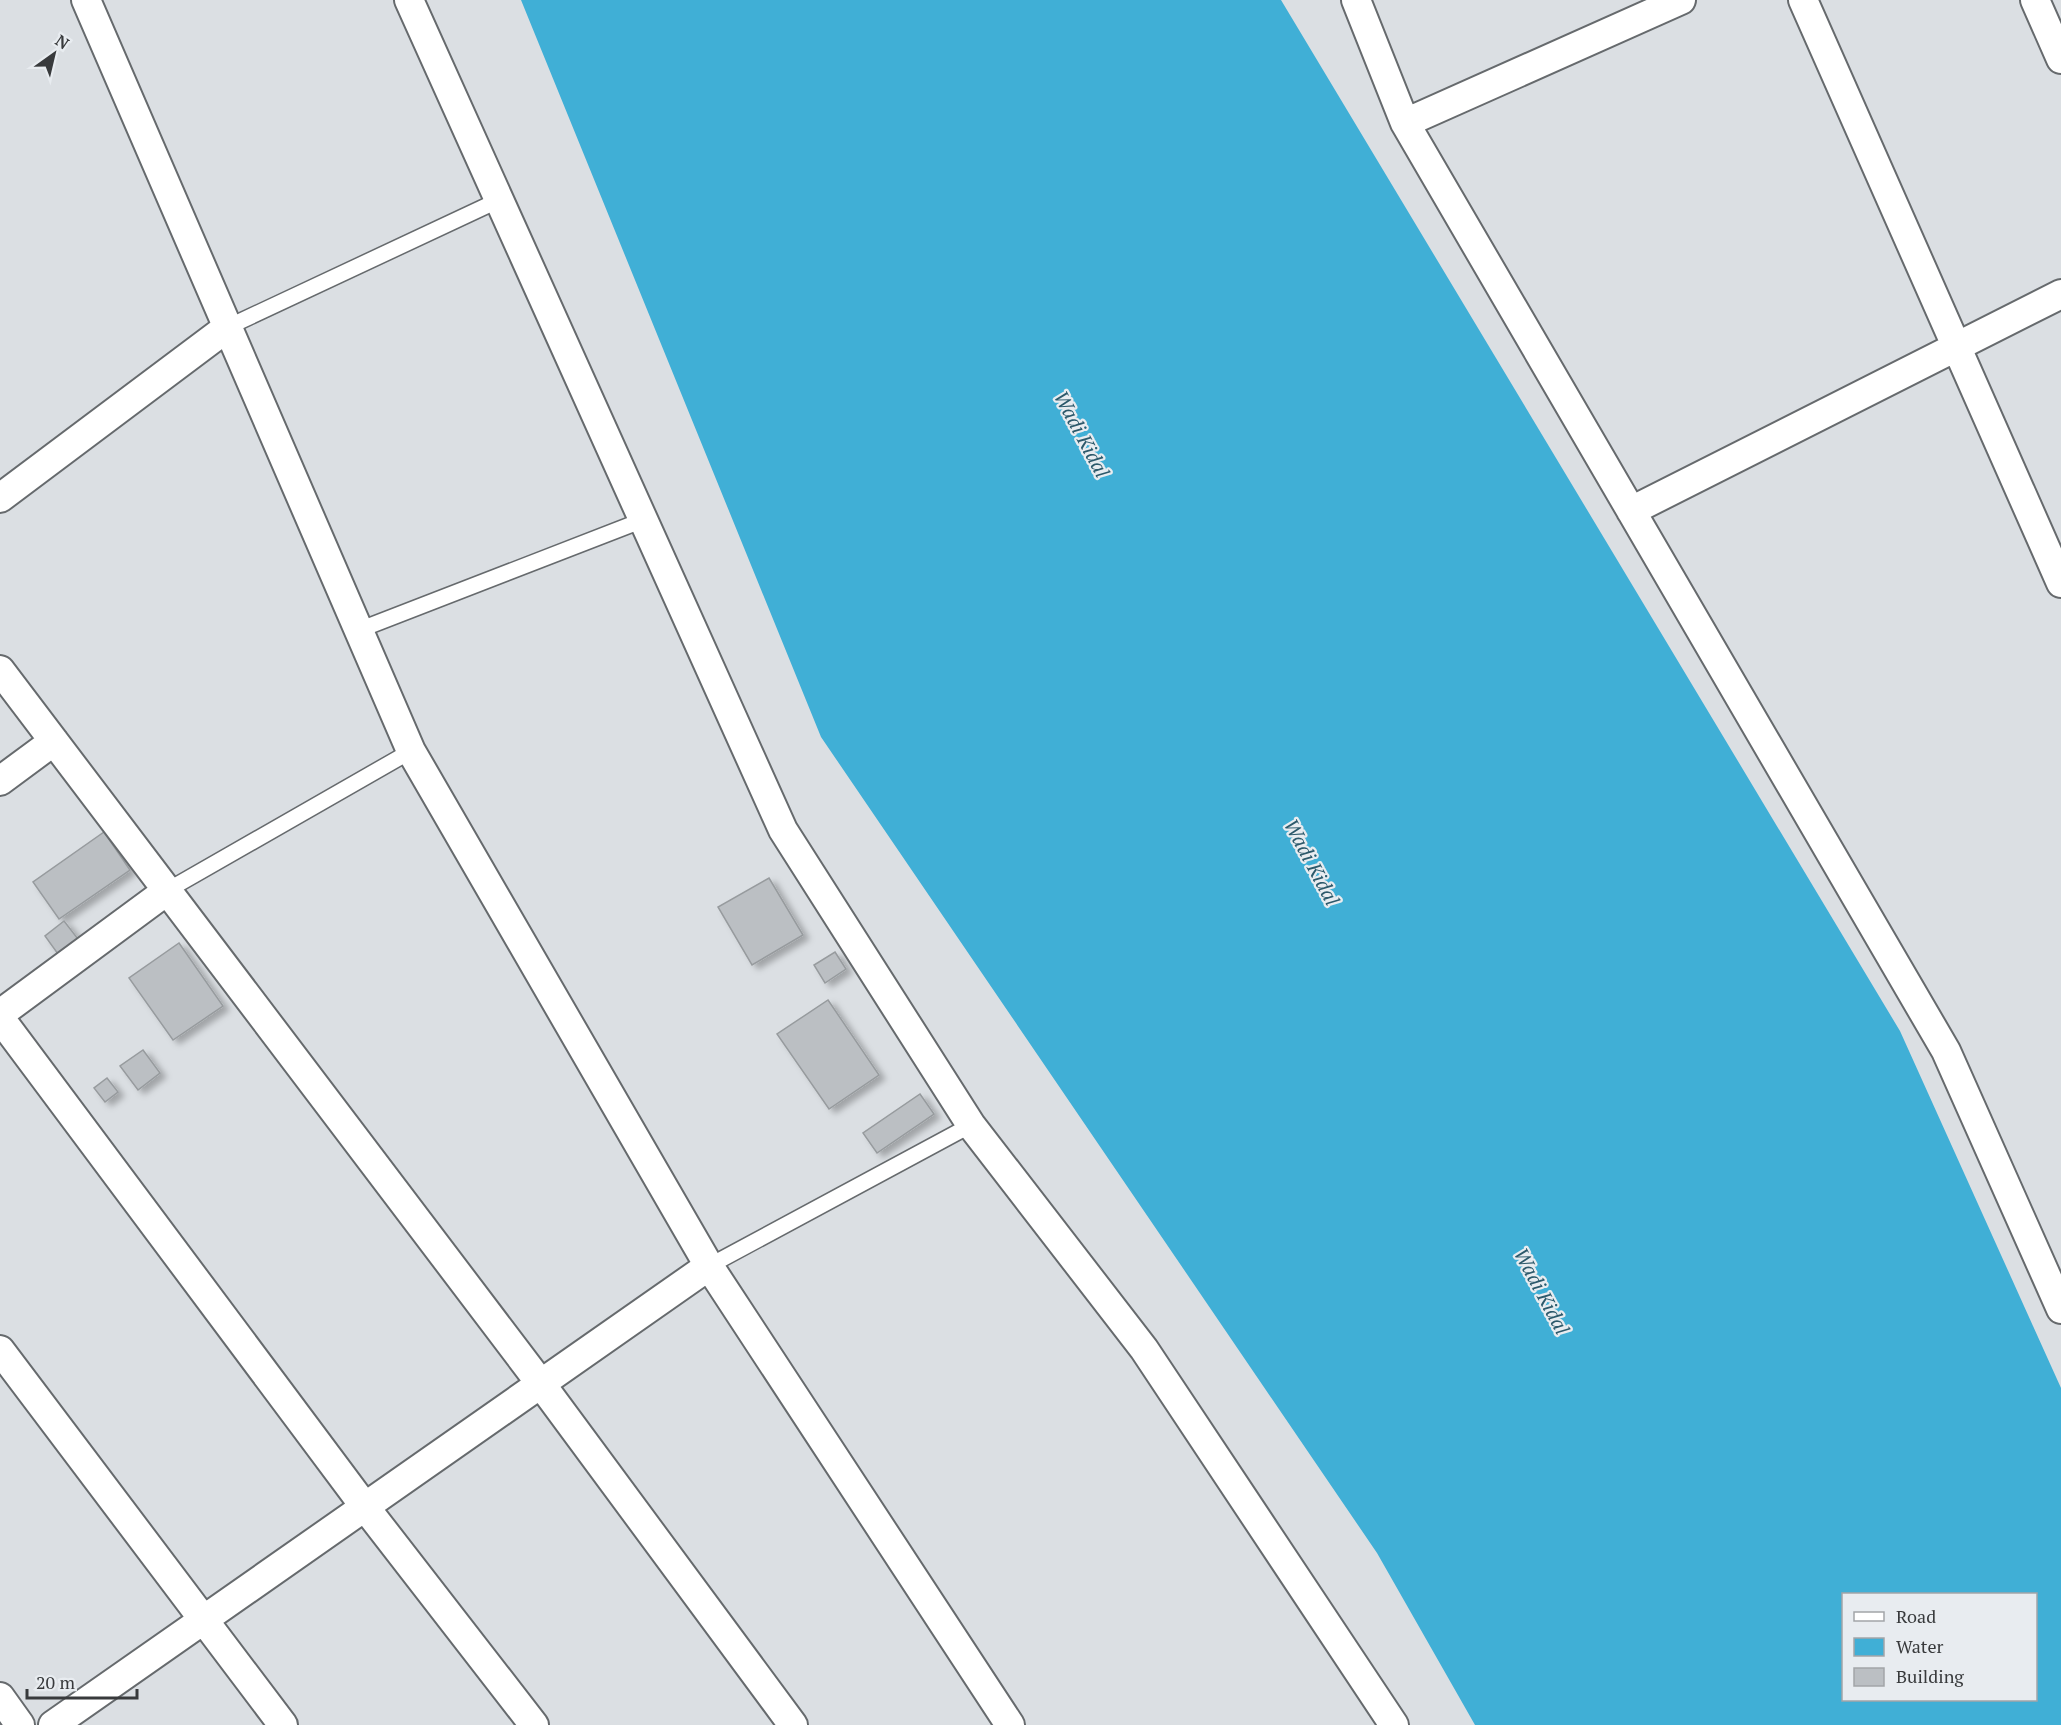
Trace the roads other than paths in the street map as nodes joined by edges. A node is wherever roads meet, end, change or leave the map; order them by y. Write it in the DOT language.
graph roads {
  1 [pos="86,0"];
  2 [pos="409,0"];
  3 [pos="1356,0"];
  4 [pos="1681,0"];
  5 [pos="1803,0"];
  6 [pos="2035,0"];
  7 [pos="2061,59"];
  8 [pos="1405,123"];
  9 [pos="499,200"];
  10 [pos="2061,294"];
  11 [pos="228,327"];
  12 [pos="1956,346"];
  13 [pos="0,498"];
  14 [pos="1631,511"];
  15 [pos="643,520"];
  16 [pos="2061,583"];
  17 [pos="359,630"];
  18 [pos="0,670"];
  19 [pos="54,741"];
  20 [pos="411,751"];
  21 [pos="0,781"];
  22 [pos="168,890"];
  23 [pos="0,1016"];
  24 [pos="971,1125"];
  25 [pos="709,1266"];
  26 [pos="2061,1309"];
  27 [pos="0,1350"];
  28 [pos="541,1384"];
  29 [pos="365,1507"];
  30 [pos="205,1619"];
  31 [pos="0,1697"];
  32 [pos="20,1725"];
  33 [pos="53,1725"];
  34 [pos="283,1725"];
  35 [pos="534,1725"];
  36 [pos="793,1725"];
  37 [pos="1010,1725"];
  38 [pos="1394,1725"];
  1 -- 11 [label="street"];
  2 -- 9 [label="street"];
  3 -- 8 [label="street"];
  4 -- 8 [label="street"];
  5 -- 12 [label="street"];
  6 -- 7 [label="street"];
  8 -- 14 [label="street"];
  9 -- 11 [label="lane"];
  9 -- 15 [label="street"];
  10 -- 12 [label="street"];
  11 -- 13 [label="street"];
  11 -- 17 [label="street"];
  12 -- 14 [label="street"];
  12 -- 16 [label="street"];
  14 -- 26 [label="street"];
  15 -- 17 [label="lane"];
  15 -- 24 [label="street"];
  17 -- 20 [label="street"];
  18 -- 19 [label="street"];
  19 -- 21 [label="street"];
  19 -- 22 [label="street"];
  20 -- 22 [label="lane"];
  20 -- 25 [label="street"];
  22 -- 23 [label="street"];
  22 -- 28 [label="street"];
  23 -- 29 [label="street"];
  24 -- 25 [label="lane"];
  24 -- 38 [label="street"];
  25 -- 28 [label="street"];
  25 -- 37 [label="street"];
  27 -- 30 [label="street"];
  28 -- 29 [label="street"];
  28 -- 36 [label="street"];
  29 -- 30 [label="street"];
  29 -- 35 [label="street"];
  30 -- 33 [label="street"];
  30 -- 34 [label="street"];
  31 -- 32 [label="street"];
}
